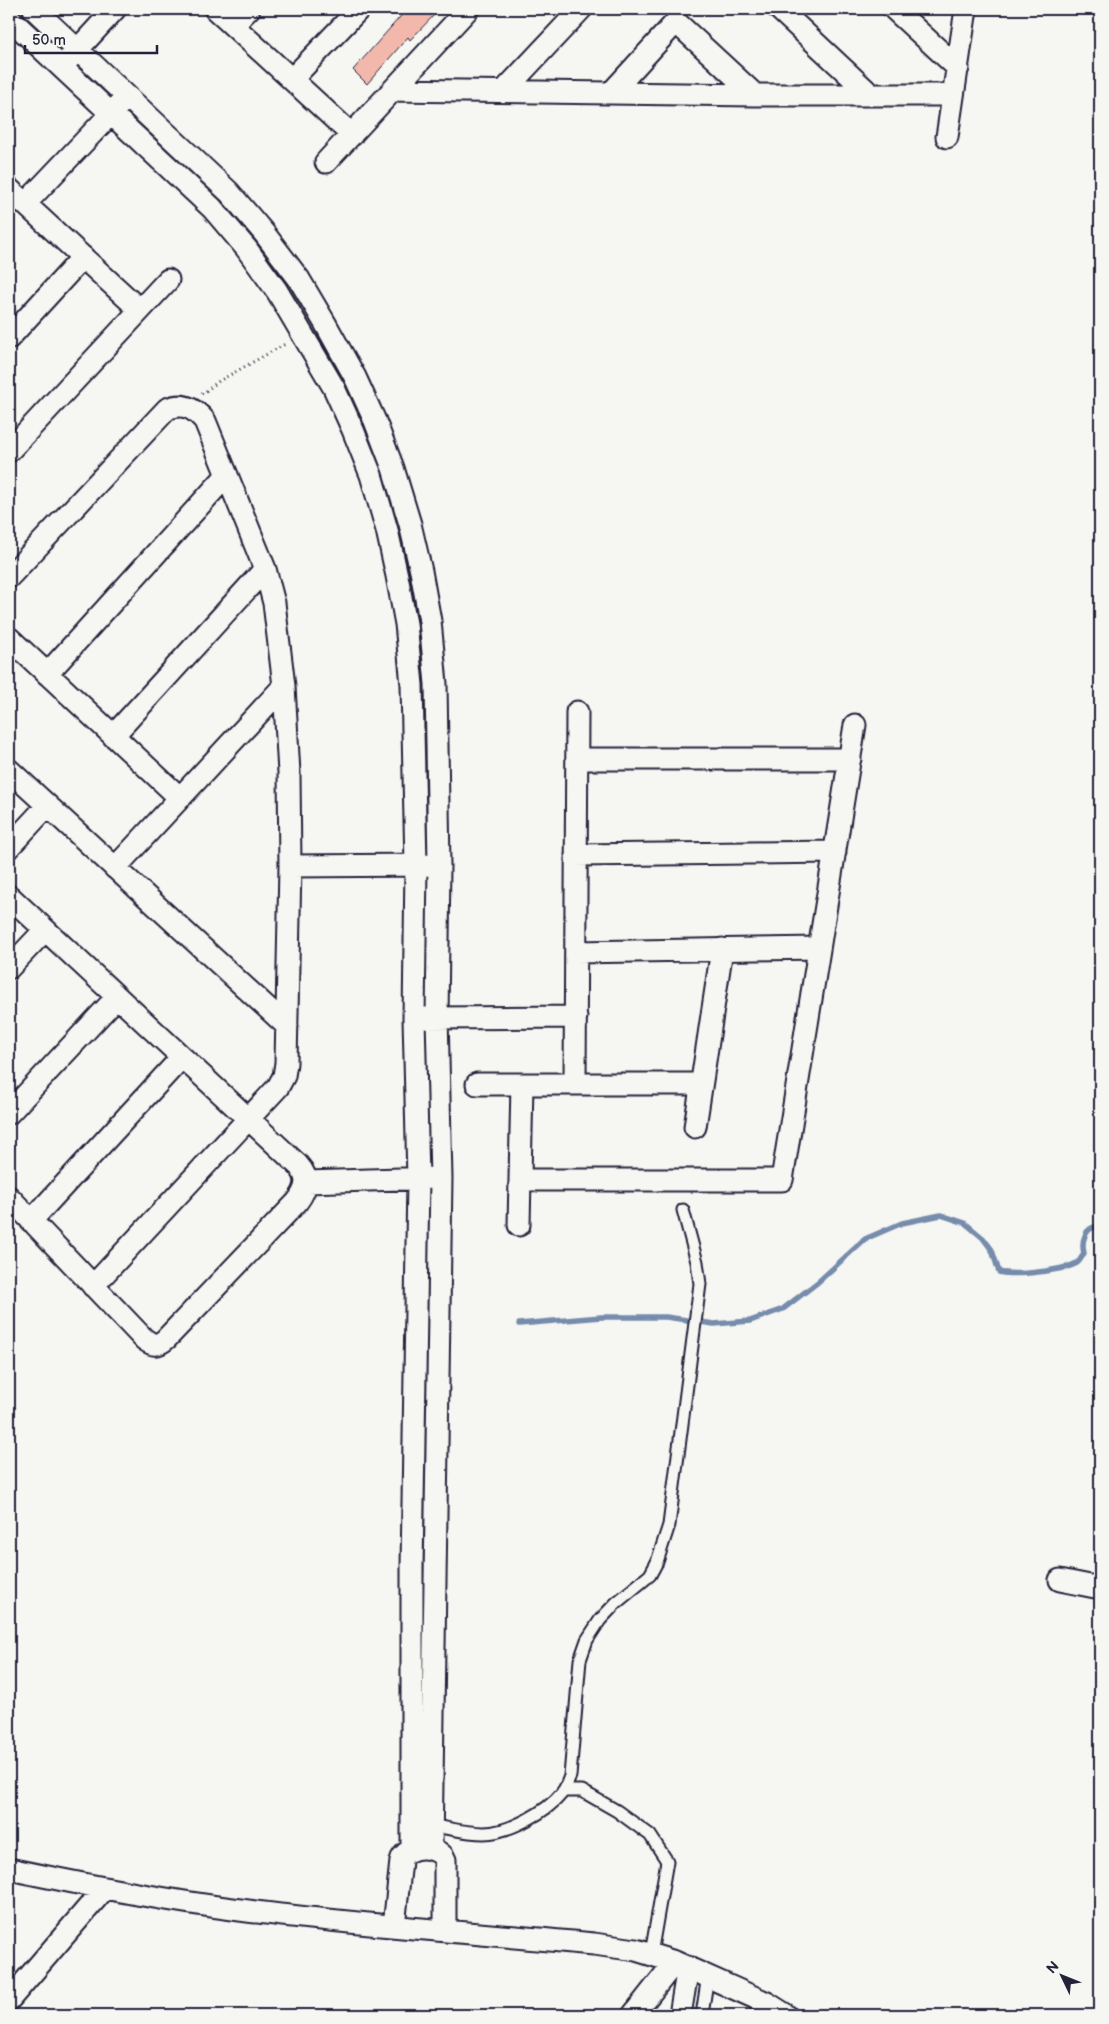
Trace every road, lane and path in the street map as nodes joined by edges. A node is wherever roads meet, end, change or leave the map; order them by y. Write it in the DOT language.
graph roads {
  1 [pos="34,9"];
  2 [pos="115,9"];
  3 [pos="215,9"];
  4 [pos="248,9"];
  5 [pos="358,9"];
  6 [pos="468,9"];
  7 [pos="581,9"];
  8 [pos="778,9"];
  9 [pos="894,9"];
  10 [pos="966,9"];
  11 [pos="9,18"];
  12 [pos="233,25"];
  13 [pos="78,49"];
  14 [pos="62,67"];
  15 [pos="958,68"];
  16 [pos="292,79"];
  17 [pos="393,90"];
  18 [pos="504,92"];
  19 [pos="610,93"];
  20 [pos="755,95"];
  21 [pos="871,95"];
  22 [pos="954,95"];
  23 [pos="128,96"];
  24 [pos="112,113"];
  25 [pos="352,135"];
  26 [pos="947,137"];
  27 [pos="326,162"];
  28 [pos="9,189"];
  29 [pos="25,204"];
  30 [pos="83,257"];
  31 [pos="168,280"];
  32 [pos="140,310"];
  33 [pos="326,323"];
  34 [pos="304,334"];
  35 [pos="9,338"];
  36 [pos="190,408"];
  37 [pos="12,442"];
  38 [pos="227,475"];
  39 [pos="410,524"];
  40 [pos="387,530"];
  41 [pos="265,569"];
  42 [pos="9,576"];
  43 [pos="9,638"];
  44 [pos="47,674"];
  45 [pos="284,686"];
  46 [pos="577,712"];
  47 [pos="855,725"];
  48 [pos="113,736"];
  49 [pos="577,759"];
  50 [pos="850,759"];
  51 [pos="9,770"];
  52 [pos="180,798"];
  53 [pos="48,806"];
  54 [pos="9,847"];
  55 [pos="835,852"];
  56 [pos="576,855"];
  57 [pos="416,865"];
  58 [pos="440,865"];
  59 [pos="290,866"];
  60 [pos="115,868"];
  61 [pos="9,896"];
  62 [pos="45,930"];
  63 [pos="819,948"];
  64 [pos="722,950"];
  65 [pos="576,952"];
  66 [pos="9,968"];
  67 [pos="118,997"];
  68 [pos="576,1017"];
  69 [pos="414,1018"];
  70 [pos="437,1018"];
  71 [pos="287,1026"];
  72 [pos="182,1057"];
  73 [pos="477,1084"];
  74 [pos="522,1084"];
  75 [pos="575,1084"];
  76 [pos="701,1084"];
  77 [pos="9,1113"];
  78 [pos="249,1119"];
  79 [pos="694,1127"];
  80 [pos="441,1178"];
  81 [pos="418,1179"];
  82 [pos="520,1180"];
  83 [pos="307,1182"];
  84 [pos="9,1198"];
  85 [pos="683,1210"];
  86 [pos="31,1221"];
  87 [pos="519,1225"];
  88 [pos="93,1286"];
  89 [pos="1060,1580"];
  90 [pos="1100,1588"];
  91 [pos="563,1791"];
  92 [pos="422,1824"];
  93 [pos="422,1849"];
  94 [pos="9,1869"];
  95 [pos="105,1888"];
  96 [pos="394,1926"];
  97 [pos="445,1930"];
  98 [pos="651,1954"];
  99 [pos="682,1964"];
  100 [pos="708,1976"];
  101 [pos="9,2000"];
  102 [pos="633,2015"];
  103 [pos="680,2015"];
  104 [pos="702,2015"];
  105 [pos="786,2015"];
  1 -- 13 [label="street"];
  2 -- 13 [label="street"];
  3 -- 12 [label="street"];
  4 -- 12 [label="street"];
  5 -- 16 [label="street"];
  6 -- 17 [label="street"];
  7 -- 18 [label="street"];
  8 -- 21 [label="street"];
  9 -- 15 [label="street"];
  10 -- 15 [label="street"];
  11 -- 14 [label="street"];
  12 -- 16 [label="street"];
  13 -- 14 [label="street"];
  13 -- 23 [label="street"];
  14 -- 24 [label="street"];
  15 -- 22 [label="street"];
  16 -- 25 [label="street"];
  17 -- 18 [label="street"];
  17 -- 25 [label="street"];
  18 -- 19 [label="street"];
  19 -- 20 [label="street"];
  19 -- 20 [label="street"];
  20 -- 21 [label="street"];
  21 -- 22 [label="street"];
  22 -- 26 [label="street"];
  23 -- 24 [label="street"];
  23 -- 33 [label="street"];
  24 -- 29 [label="street"];
  24 -- 34 [label="street"];
  25 -- 27 [label="street"];
  28 -- 29 [label="street"];
  29 -- 30 [label="street"];
  30 -- 32 [label="street"];
  30 -- 35 [label="street"];
  31 -- 32 [label="street"];
  32 -- 37 [label="street"];
  33 -- 34 [label="street"];
  33 -- 39 [label="street"];
  34 -- 36 [label="path"];
  34 -- 40 [label="street"];
  36 -- 38 [label="street"];
  36 -- 42 [label="street"];
  38 -- 41 [label="street"];
  38 -- 44 [label="street"];
  39 -- 40 [label="street"];
  39 -- 58 [label="street"];
  40 -- 57 [label="street"];
  41 -- 45 [label="street"];
  41 -- 48 [label="street"];
  43 -- 44 [label="street"];
  44 -- 48 [label="street"];
  45 -- 52 [label="street"];
  45 -- 59 [label="street"];
  46 -- 49 [label="street"];
  47 -- 50 [label="street"];
  48 -- 52 [label="street"];
  49 -- 50 [label="street"];
  49 -- 56 [label="street"];
  50 -- 55 [label="street"];
  51 -- 53 [label="street"];
  52 -- 60 [label="street"];
  53 -- 54 [label="street"];
  53 -- 60 [label="street"];
  55 -- 56 [label="street"];
  55 -- 63 [label="street"];
  56 -- 65 [label="street"];
  57 -- 58 [label="street"];
  57 -- 59 [label="street"];
  57 -- 69 [label="street"];
  58 -- 70 [label="street"];
  59 -- 71 [label="street"];
  60 -- 71 [label="street"];
  61 -- 62 [label="street"];
  62 -- 66 [label="street"];
  62 -- 67 [label="street"];
  63 -- 64 [label="street"];
  63 -- 82 [label="street"];
  64 -- 65 [label="street"];
  64 -- 76 [label="street"];
  65 -- 68 [label="street"];
  67 -- 72 [label="street"];
  67 -- 77 [label="street"];
  68 -- 70 [label="street"];
  68 -- 75 [label="street"];
  69 -- 70 [label="street"];
  69 -- 81 [label="street"];
  70 -- 80 [label="street"];
  71 -- 78 [label="street"];
  72 -- 78 [label="street"];
  72 -- 86 [label="street"];
  73 -- 74 [label="street"];
  74 -- 75 [label="street"];
  74 -- 82 [label="street"];
  75 -- 76 [label="street"];
  76 -- 79 [label="street"];
  78 -- 83 [label="street"];
  78 -- 88 [label="street"];
  80 -- 81 [label="street"];
  80 -- 92 [label="street"];
  81 -- 83 [label="street"];
  81 -- 92 [label="street"];
  82 -- 87 [label="street"];
  83 -- 88 [label="street"];
  84 -- 86 [label="street"];
  85 -- 91 [label="lane"];
  86 -- 88 [label="street"];
  89 -- 90 [label="street"];
  91 -- 92 [label="lane"];
  91 -- 98 [label="lane"];
  92 -- 93 [label="street"];
  93 -- 96 [label="street"];
  93 -- 97 [label="street"];
  94 -- 95 [label="street"];
  95 -- 96 [label="street"];
  95 -- 101 [label="street"];
  96 -- 97 [label="street"];
  97 -- 98 [label="street"];
  98 -- 99 [label="street"];
  99 -- 100 [label="street"];
  99 -- 102 [label="street"];
  99 -- 103 [label="street"];
  100 -- 104 [label="lane"];
  100 -- 105 [label="street"];
}
